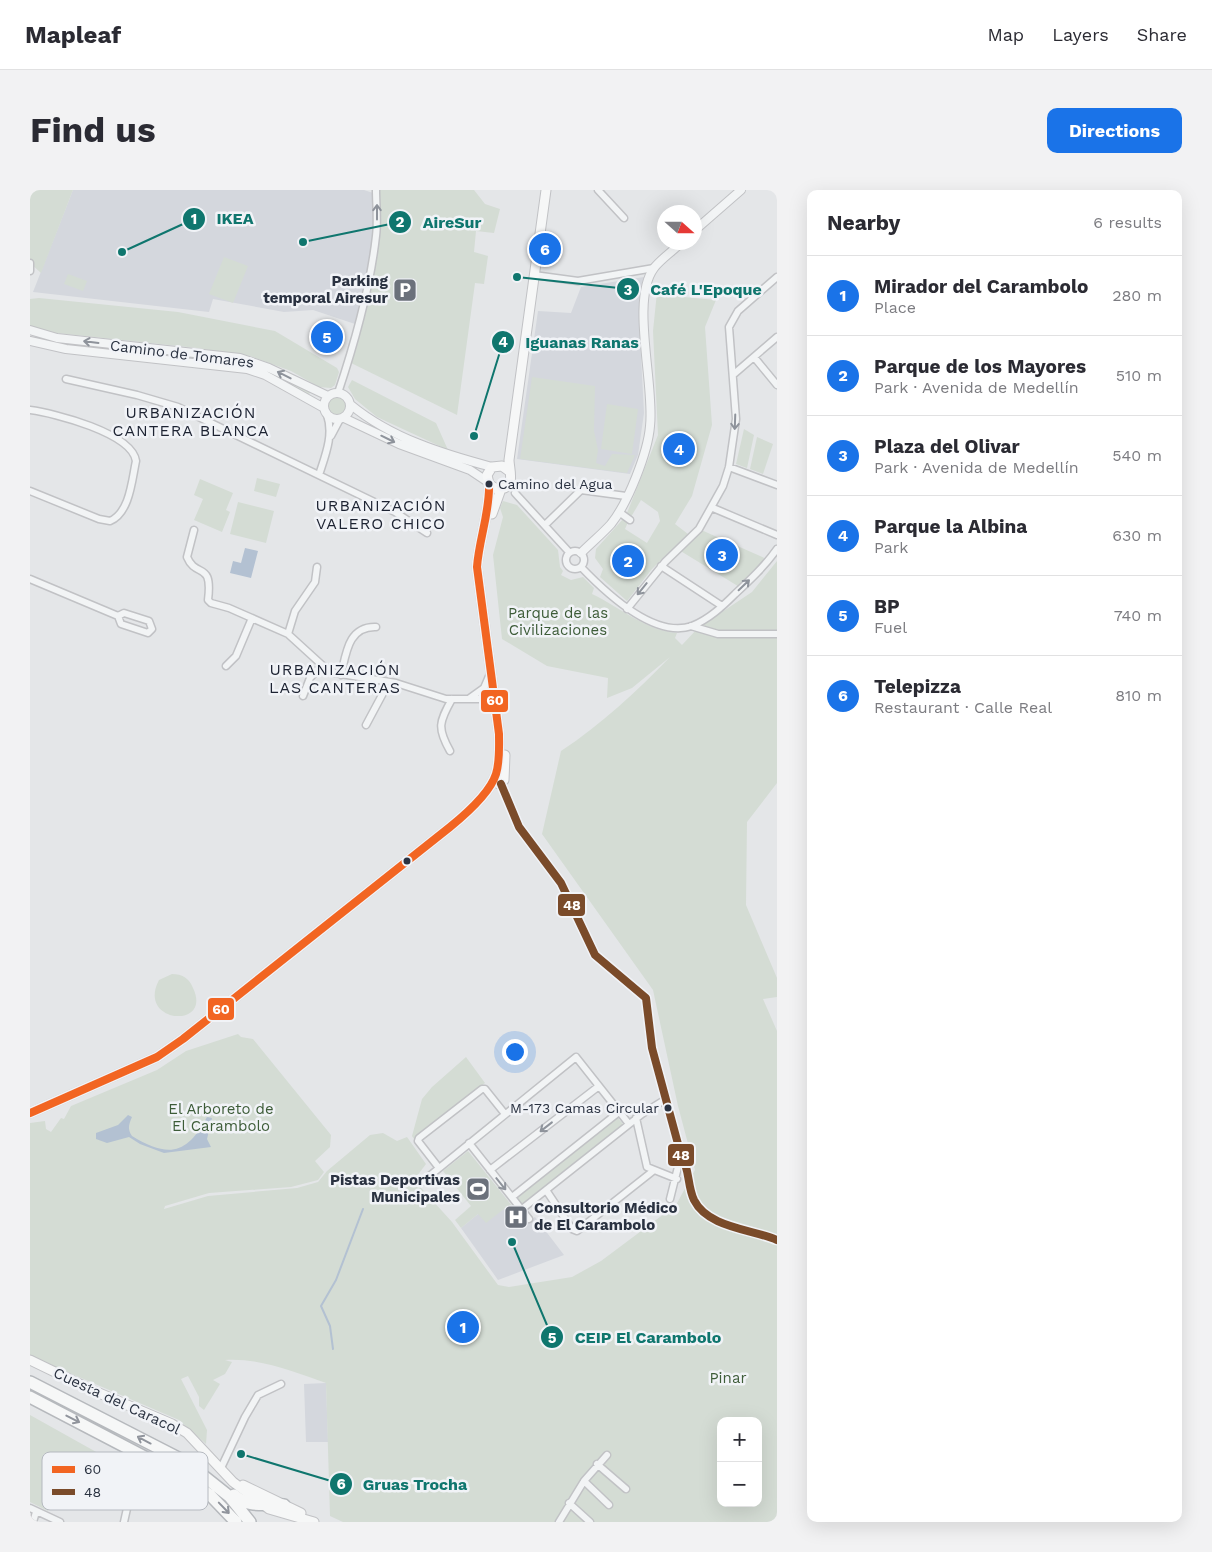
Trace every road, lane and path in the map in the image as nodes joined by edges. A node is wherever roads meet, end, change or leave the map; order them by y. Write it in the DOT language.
graph roads {
  1 [pos="376,190"];
  2 [pos="546,190"];
  3 [pos="598,190"];
  4 [pos="741,190"];
  5 [pos="624,218"];
  6 [pos="702,224"];
  7 [pos="673,250"];
  8 [pos="30,264"];
  9 [pos="654,268"];
  10 [pos="30,270"];
  11 [pos="534,275"];
  12 [pos="777,277"];
  13 [pos="30,330"];
  14 [pos="777,337"];
  15 [pos="30,341"];
  16 [pos="754,357"];
  17 [pos="734,374"];
  18 [pos="66,379"];
  19 [pos="777,384"];
  20 [pos="338,393"];
  21 [pos="328,396"];
  22 [pos="351,405"];
  23 [pos="30,410"];
  24 [pos="326,411"];
  25 [pos="342,418"];
  26 [pos="330,437"];
  27 [pos="511,441"];
  28 [pos="495,466"];
  29 [pos="729,467"];
  30 [pos="510,474"];
  31 [pos="319,475"];
  32 [pos="489,483"];
  33 [pos="777,485"];
  34 [pos="503,488"];
  35 [pos="30,491"];
  36 [pos="515,493"];
  37 [pos="626,496"];
  38 [pos="713,508"];
  39 [pos="618,512"];
  40 [pos="630,520"];
  41 [pos="545,525"];
  42 [pos="194,530"];
  43 [pos="427,533"];
  44 [pos="777,535"];
  45 [pos="777,549"];
  46 [pos="569,552"];
  47 [pos="581,553"];
  48 [pos="661,566"];
  49 [pos="317,567"];
  50 [pos="581,567"];
  51 [pos="30,579"];
  52 [pos="722,606"];
  53 [pos="627,608"];
  54 [pos="118,616"];
  55 [pos="252,618"];
  56 [pos="691,626"];
  57 [pos="376,627"];
  58 [pos="288,634"];
  59 [pos="777,634"];
  60 [pos="322,665"];
  61 [pos="226,666"];
  62 [pos="490,673"];
  63 [pos="341,675"];
  64 [pos="390,682"];
  65 [pos="304,696"];
  66 [pos="452,699"];
  67 [pos="469,699"];
  68 [pos="496,710"];
  69 [pos="366,725"];
  70 [pos="450,750"];
  71 [pos="500,780"];
  72 [pos="599,1086"];
  73 [pos="666,1099"];
  74 [pos="619,1112"];
  75 [pos="30,1113"];
  76 [pos="505,1114"];
  77 [pos="636,1118"];
  78 [pos="629,1124"];
  79 [pos="469,1143"];
  80 [pos="681,1155"];
  81 [pos="439,1168"];
  82 [pos="490,1170"];
  83 [pos="653,1171"];
  84 [pos="677,1179"];
  85 [pos="422,1182"];
  86 [pos="546,1190"];
  87 [pos="512,1197"];
  88 [pos="670,1199"];
  89 [pos="522,1209"];
  90 [pos="529,1219"];
  91 [pos="777,1240"];
  92 [pos="30,1360"];
  93 [pos="30,1382"];
  94 [pos="281,1384"];
  95 [pos="30,1397"];
  96 [pos="136,1452"];
  97 [pos="165,1452"];
  98 [pos="205,1452"];
  99 [pos="208,1455"];
  100 [pos="607,1455"];
  101 [pos="597,1464"];
  102 [pos="221,1468"];
  103 [pos="208,1474"];
  104 [pos="208,1478"];
  105 [pos="584,1481"];
  106 [pos="626,1489"];
  107 [pos="208,1494"];
  108 [pos="569,1503"];
  109 [pos="609,1504"];
  110 [pos="264,1505"];
  111 [pos="284,1505"];
  112 [pos="33,1510"];
  113 [pos="33,1522"];
  114 [pos="60,1522"];
  115 [pos="236,1522"];
  116 [pos="250,1522"];
  117 [pos="315,1522"];
  118 [pos="559,1522"];
  119 [pos="590,1522"];
  20 -- 1 [label="street, one-way"];
  2 -- 11 [label="main road"];
  3 -- 5 [label="street"];
  4 -- 6 [label="street"];
  7 -- 9 [label="street"];
  8 -- 10 [label="street"];
  9 -- 11 [label="street"];
  9 -- 37 [label="street"];
  11 -- 27 [label="main road"];
  12 -- 17 [label="street"];
  21 -- 13 [label="street, Camino de Tomares, one-way"];
  14 -- 16 [label="street"];
  15 -- 24 [label="street, Camino de Tomares"];
  16 -- 17 [label="street"];
  16 -- 19 [label="street"];
  17 -- 29 [label="street, one-way"];
  18 -- 31 [label="street"];
  20 -- 21 [label="street"];
  20 -- 22 [label="street"];
  21 -- 24 [label="street"];
  22 -- 25 [label="street"];
  22 -- 28 [label="street"];
  23 -- 35 [label="street"];
  24 -- 25 [label="street"];
  24 -- 26 [label="street"];
  25 -- 26 [label="street"];
  25 -- 32 [label="street, one-way"];
  26 -- 31 [label="street"];
  27 -- 28 [label="main road"];
  27 -- 30 [label="main road"];
  28 -- 30 [label="main road"];
  28 -- 32 [label="main road"];
  29 -- 33 [label="street"];
  29 -- 38 [label="street"];
  30 -- 34 [label="main road"];
  30 -- 36 [label="street"];
  31 -- 43 [label="street"];
  32 -- 34 [label="main road"];
  32 -- 62 [label="main road"];
  34 -- 36 [label="street"];
  34 -- 71 [label="main road"];
  36 -- 41 [label="street"];
  37 -- 39 [label="street"];
  37 -- 41 [label="street"];
  38 -- 44 [label="street"];
  38 -- 48 [label="street"];
  39 -- 40 [label="street"];
  39 -- 47 [label="street"];
  41 -- 46 [label="street"];
  42 -- 55 [label="street"];
  52 -- 45 [label="street, one-way"];
  46 -- 47 [label="street"];
  46 -- 50 [label="street"];
  47 -- 50 [label="street"];
  48 -- 52 [label="street"];
  48 -- 53 [label="street, one-way"];
  49 -- 58 [label="street"];
  50 -- 53 [label="street"];
  51 -- 54 [label="street"];
  52 -- 56 [label="street"];
  53 -- 56 [label="street"];
  54 -- 54 [label="street"];
  55 -- 58 [label="street"];
  55 -- 61 [label="street"];
  56 -- 59 [label="street"];
  57 -- 63 [label="street"];
  58 -- 60 [label="street"];
  60 -- 63 [label="street"];
  60 -- 65 [label="street"];
  62 -- 67 [label="street"];
  62 -- 68 [label="main road"];
  63 -- 64 [label="street"];
  64 -- 66 [label="street"];
  64 -- 69 [label="street"];
  66 -- 67 [label="street"];
  66 -- 70 [label="street"];
  67 -- 68 [label="street"];
  68 -- 71 [label="main road"];
  71 -- 73 [label="street"];
  71 -- 75 [label="main road"];
  72 -- 74 [label="street"];
  72 -- 76 [label="street"];
  72 -- 82 [label="street, one-way"];
  73 -- 77 [label="street"];
  73 -- 80 [label="street"];
  74 -- 78 [label="street"];
  74 -- 87 [label="street"];
  76 -- 79 [label="street"];
  76 -- 81 [label="street"];
  77 -- 78 [label="street"];
  77 -- 83 [label="street"];
  78 -- 86 [label="street"];
  79 -- 81 [label="street"];
  79 -- 82 [label="street"];
  80 -- 84 [label="street"];
  80 -- 91 [label="street"];
  81 -- 85 [label="street"];
  82 -- 87 [label="street, one-way"];
  83 -- 84 [label="street"];
  83 -- 86 [label="street"];
  84 -- 88 [label="street"];
  86 -- 89 [label="street"];
  87 -- 89 [label="street"];
  89 -- 90 [label="street"];
  92 -- 98 [label="main road, Cuesta del Caracol"];
  97 -- 93 [label="highway, one-way"];
  94 -- 102 [label="street"];
  95 -- 96 [label="highway, one-way"];
  99 -- 102 [label="main road, Cuesta del Caracol"];
  100 -- 101 [label="street"];
  101 -- 105 [label="street"];
  101 -- 106 [label="street"];
  102 -- 110 [label="main road, Cuesta del Caracol"];
  102 -- 111 [label="main road, Cuesta del Caracol"];
  103 -- 110 [label="highway"];
  104 -- 116 [label="highway"];
  105 -- 108 [label="street"];
  105 -- 109 [label="street"];
  107 -- 115 [label="highway, one-way"];
  108 -- 118 [label="street"];
  108 -- 119 [label="street"];
  110 -- 111 [label="highway"];
  110 -- 117 [label="main road, Cuesta del Caracol"];
  111 -- 117 [label="main road, Cuesta del Caracol"];
  112 -- 113 [label="street"];
  112 -- 114 [label="street"];
}
